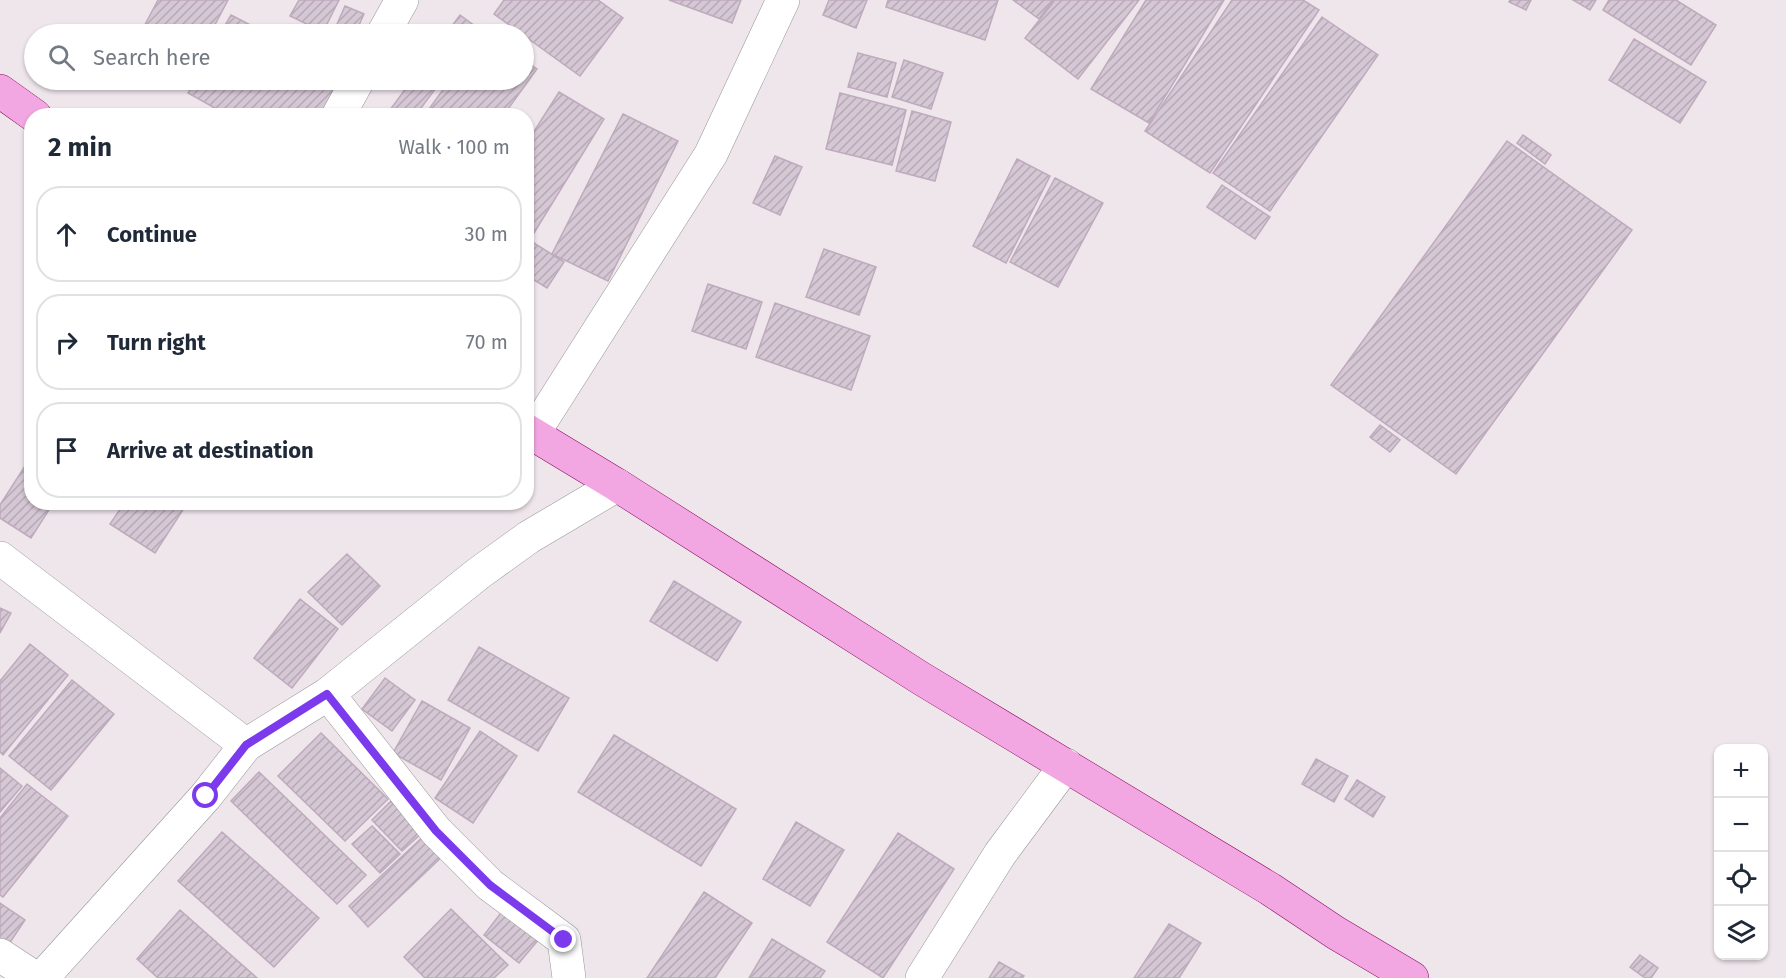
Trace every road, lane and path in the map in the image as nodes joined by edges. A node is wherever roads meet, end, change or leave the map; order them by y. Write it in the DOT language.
graph roads {
  1 [pos="402,0"];
  2 [pos="783,0"];
  3 [pos="389,24"];
  4 [pos="352,90"];
  5 [pos="0,91"];
  6 [pos="24,108"];
  7 [pos="342,108"];
  8 [pos="534,426"];
  9 [pos="534,434"];
  10 [pos="617,484"];
  11 [pos="0,558"];
  12 [pos="327,694"];
  13 [pos="246,745"];
  14 [pos="1066,765"];
  15 [pos="0,955"];
  16 [pos="35,978"];
  17 [pos="42,978"];
  18 [pos="569,978"];
  19 [pos="922,978"];
  20 [pos="1412,978"];
  1 -- 3 [label="street"];
  2 -- 8 [label="street"];
  4 -- 7 [label="street"];
  5 -- 6 [label="main road"];
  9 -- 10 [label="main road"];
  10 -- 12 [label="street"];
  10 -- 14 [label="main road"];
  11 -- 13 [label="street"];
  12 -- 13 [label="street"];
  12 -- 18 [label="street"];
  13 -- 17 [label="street"];
  14 -- 19 [label="street"];
  14 -- 20 [label="main road"];
  15 -- 16 [label="street"];
}
